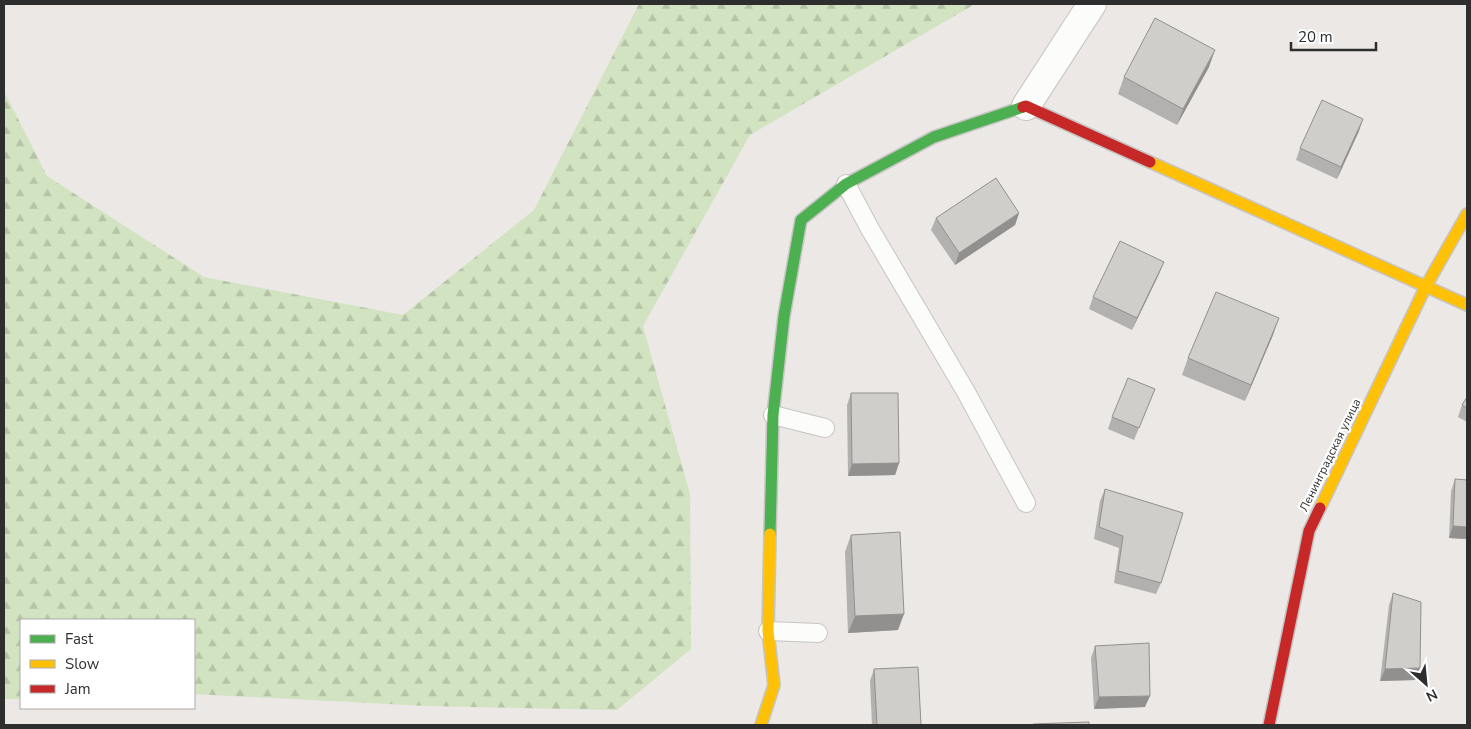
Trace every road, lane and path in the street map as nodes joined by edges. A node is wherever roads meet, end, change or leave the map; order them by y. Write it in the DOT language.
graph roads {
  1 [pos="1092,4"];
  2 [pos="1026,106"];
  3 [pos="846,184"];
  4 [pos="1467,214"];
  5 [pos="1426,286"];
  6 [pos="1467,305"];
  7 [pos="772,415"];
  8 [pos="826,428"];
  9 [pos="1026,503"];
  10 [pos="768,631"];
  11 [pos="818,633"];
  12 [pos="761,725"];
  13 [pos="1268,725"];
  1 -- 2 [label="street"];
  2 -- 3 [label="street"];
  2 -- 5 [label="street"];
  3 -- 7 [label="street"];
  3 -- 9 [label="lane"];
  4 -- 5 [label="street, Ленинградская улица"];
  5 -- 6 [label="street"];
  5 -- 13 [label="street, Ленинградская улица"];
  7 -- 8 [label="lane"];
  7 -- 10 [label="street"];
  10 -- 11 [label="lane"];
  10 -- 12 [label="street"];
}
